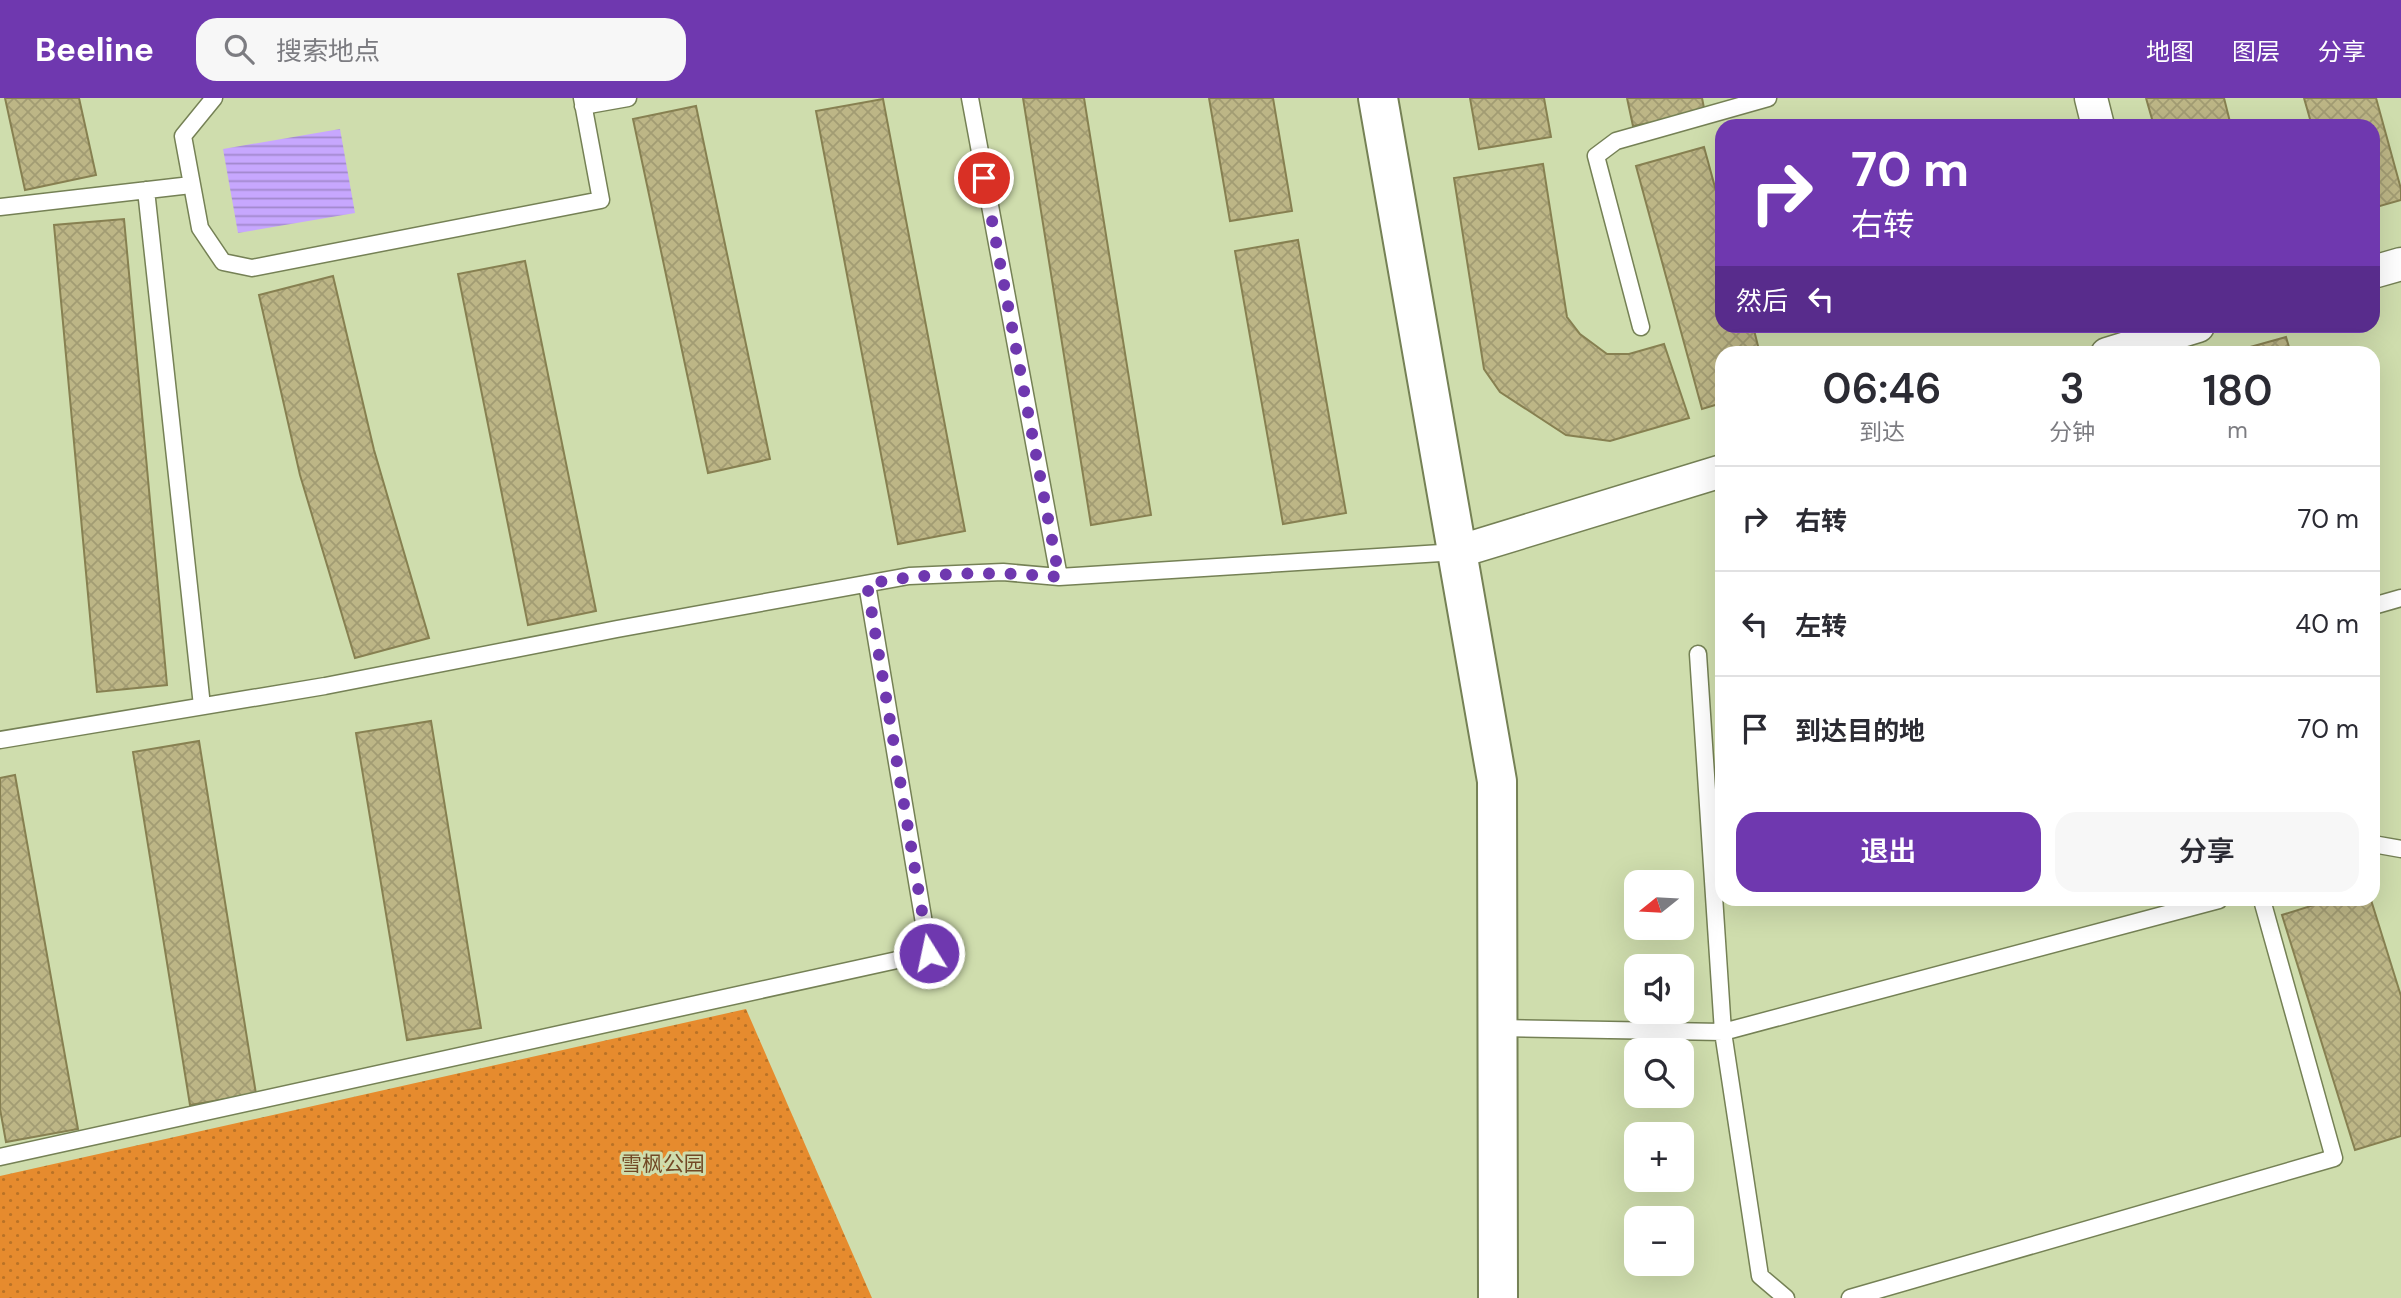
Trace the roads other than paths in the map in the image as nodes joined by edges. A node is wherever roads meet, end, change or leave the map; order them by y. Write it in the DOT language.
graph roads {
  1 [pos="214,98"];
  2 [pos="628,98"];
  3 [pos="970,98"];
  4 [pos="1378,98"];
  5 [pos="1769,98"];
  6 [pos="2091,98"];
  7 [pos="583,102"];
  8 [pos="2096,119"];
  9 [pos="191,185"];
  10 [pos="146,190"];
  11 [pos="0,207"];
  12 [pos="2401,264"];
  13 [pos="2380,270"];
  14 [pos="1641,327"];
  15 [pos="2174,333"];
  16 [pos="2150,340"];
  17 [pos="2131,346"];
  18 [pos="1715,473"];
  19 [pos="1457,552"];
  20 [pos="1059,577"];
  21 [pos="867,584"];
  22 [pos="2401,598"];
  23 [pos="2380,604"];
  24 [pos="1698,654"];
  25 [pos="202,706"];
  26 [pos="0,740"];
  27 [pos="1715,771"];
  28 [pos="1706,774"];
  29 [pos="2380,845"];
  30 [pos="2401,849"];
  31 [pos="2196,906"];
  32 [pos="2264,906"];
  33 [pos="1498,1028"];
  34 [pos="1723,1032"];
  35 [pos="0,1157"];
  36 [pos="1499,1298"];
  37 [pos="1786,1298"];
  38 [pos="1850,1298"];
  1 -- 9 [label="lane"];
  2 -- 7 [label="lane"];
  3 -- 20 [label="lane"];
  4 -- 19 [label="street"];
  5 -- 14 [label="lane"];
  6 -- 8 [label="street"];
  7 -- 9 [label="lane"];
  9 -- 10 [label="lane"];
  10 -- 11 [label="lane"];
  10 -- 25 [label="lane"];
  12 -- 13 [label="street"];
  15 -- 16 [label="street"];
  16 -- 17 [label="street"];
  18 -- 19 [label="street"];
  19 -- 20 [label="lane"];
  19 -- 33 [label="street"];
  20 -- 21 [label="lane"];
  21 -- 25 [label="lane"];
  21 -- 35 [label="lane"];
  22 -- 23 [label="lane"];
  24 -- 28 [label="lane"];
  25 -- 26 [label="lane"];
  27 -- 28 [label="lane"];
  28 -- 34 [label="lane"];
  29 -- 30 [label="lane"];
  31 -- 34 [label="lane"];
  32 -- 38 [label="lane"];
  33 -- 34 [label="lane"];
  33 -- 36 [label="street"];
  34 -- 37 [label="lane"];
}
